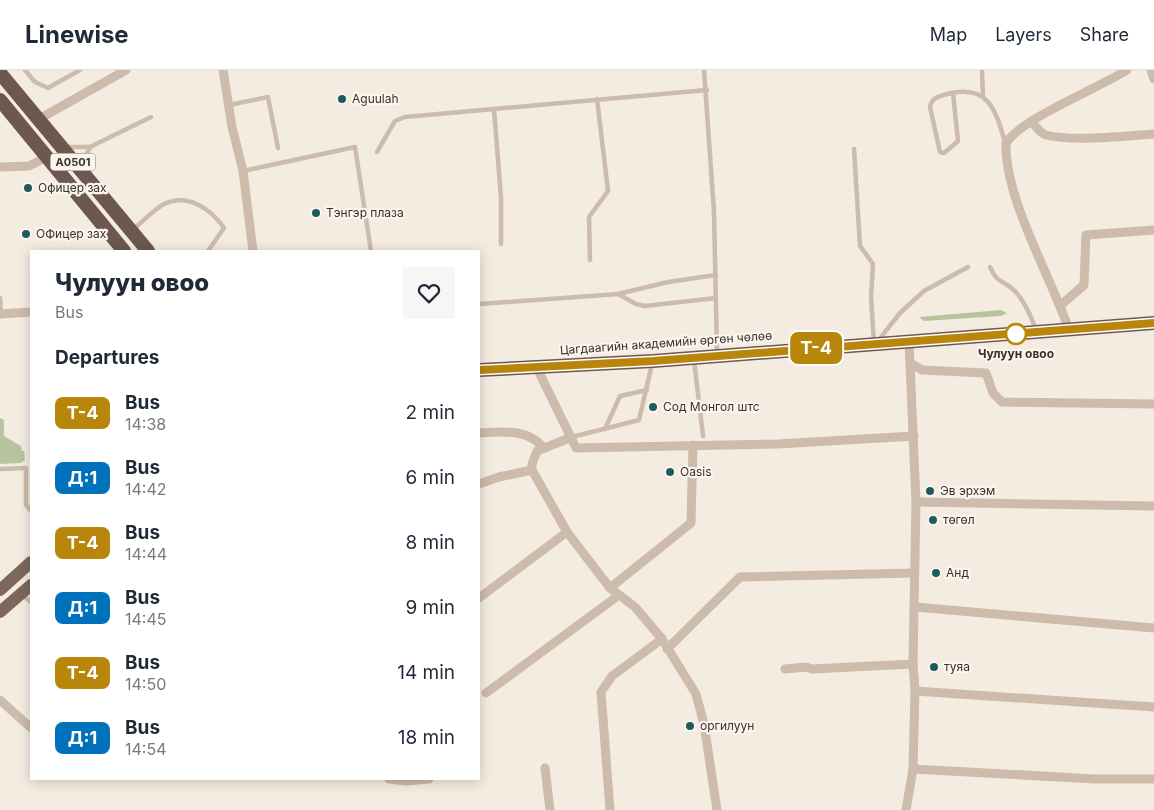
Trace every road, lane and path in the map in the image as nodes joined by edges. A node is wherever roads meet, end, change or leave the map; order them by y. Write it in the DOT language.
graph roads {
  1 [pos="25,70"];
  2 [pos="80,70"];
  3 [pos="126,70"];
  4 [pos="223,70"];
  5 [pos="704,70"];
  6 [pos="982,70"];
  7 [pos="1127,70"];
  8 [pos="1151,70"];
  9 [pos="0,73"];
  10 [pos="1154,79"];
  11 [pos="707,90"];
  12 [pos="953,93"];
  13 [pos="983,96"];
  14 [pos="0,100"];
  15 [pos="597,100"];
  16 [pos="229,105"];
  17 [pos="494,109"];
  18 [pos="150,117"];
  19 [pos="38,119"];
  20 [pos="1032,122"];
  21 [pos="1154,134"];
  22 [pos="1006,143"];
  23 [pos="61,147"];
  24 [pos="90,147"];
  25 [pos="278,148"];
  26 [pos="854,149"];
  27 [pos="377,152"];
  28 [pos="47,158"];
  29 [pos="0,167"];
  30 [pos="79,170"];
  31 [pos="243,170"];
  32 [pos="1154,230"];
  33 [pos="130,231"];
  34 [pos="501,244"];
  35 [pos="123,250"];
  36 [pos="147,250"];
  37 [pos="209,250"];
  38 [pos="253,250"];
  39 [pos="371,250"];
  40 [pos="590,260"];
  41 [pos="968,267"];
  42 [pos="990,267"];
  43 [pos="716,275"];
  44 [pos="618,294"];
  45 [pos="0,298"];
  46 [pos="716,298"];
  47 [pos="480,304"];
  48 [pos="1061,305"];
  49 [pos="30,312"];
  50 [pos="0,314"];
  51 [pos="1154,323"];
  52 [pos="1069,330"];
  53 [pos="1038,333"];
  54 [pos="909,341"];
  55 [pos="874,344"];
  56 [pos="717,356"];
  57 [pos="694,358"];
  58 [pos="653,361"];
  59 [pos="910,363"];
  60 [pos="536,366"];
  61 [pos="480,370"];
  62 [pos="647,390"];
  63 [pos="1154,404"];
  64 [pos="605,429"];
  65 [pos="480,433"];
  66 [pos="703,436"];
  67 [pos="914,436"];
  68 [pos="572,437"];
  69 [pos="693,445"];
  70 [pos="543,447"];
  71 [pos="0,469"];
  72 [pos="532,470"];
  73 [pos="480,484"];
  74 [pos="916,502"];
  75 [pos="1154,506"];
  76 [pos="30,510"];
  77 [pos="567,532"];
  78 [pos="30,563"];
  79 [pos="914,573"];
  80 [pos="610,588"];
  81 [pos="0,590"];
  82 [pos="619,595"];
  83 [pos="480,597"];
  84 [pos="26,598"];
  85 [pos="915,607"];
  86 [pos="0,612"];
  87 [pos="1154,628"];
  88 [pos="662,639"];
  89 [pos="666,649"];
  90 [pos="913,664"];
  91 [pos="785,670"];
  92 [pos="915,691"];
  93 [pos="486,694"];
  94 [pos="0,700"];
  95 [pos="1154,707"];
  96 [pos="30,727"];
  97 [pos="545,768"];
  98 [pos="913,769"];
  99 [pos="1154,779"];
  100 [pos="398,780"];
  101 [pos="418,780"];
  102 [pos="550,810"];
  103 [pos="610,810"];
  104 [pos="717,810"];
  105 [pos="906,810"];
  1 -- 2 [label="lane"];
  3 -- 19 [label="street"];
  4 -- 16 [label="street"];
  5 -- 11 [label="lane"];
  6 -- 13 [label="lane"];
  7 -- 20 [label="street"];
  8 -- 10 [label="street"];
  9 -- 19 [label="highway, A0501"];
  11 -- 15 [label="lane"];
  11 -- 43 [label="lane"];
  12 -- 12 [label="lane"];
  12 -- 13 [label="lane"];
  13 -- 22 [label="lane"];
  14 -- 28 [label="highway, A0501"];
  15 -- 17 [label="lane"];
  15 -- 40 [label="lane"];
  16 -- 25 [label="lane"];
  16 -- 31 [label="street"];
  17 -- 27 [label="lane"];
  17 -- 34 [label="lane"];
  18 -- 24 [label="lane"];
  19 -- 23 [label="highway, A0501"];
  20 -- 21 [label="street"];
  20 -- 22 [label="street"];
  22 -- 48 [label="street"];
  23 -- 24 [label="lane"];
  23 -- 30 [label="highway, A0501"];
  24 -- 30 [label="lane"];
  26 -- 55 [label="lane"];
  28 -- 29 [label="street"];
  28 -- 35 [label="highway, A0501"];
  30 -- 33 [label="highway, A0501"];
  31 -- 38 [label="street"];
  31 -- 39 [label="lane"];
  32 -- 48 [label="street"];
  33 -- 36 [label="highway, A0501"];
  33 -- 37 [label="lane"];
  41 -- 55 [label="lane"];
  42 -- 53 [label="lane"];
  43 -- 44 [label="lane"];
  43 -- 46 [label="lane"];
  44 -- 46 [label="lane"];
  44 -- 47 [label="lane"];
  45 -- 50 [label="lane"];
  46 -- 56 [label="lane"];
  48 -- 52 [label="street"];
  49 -- 50 [label="street"];
  51 -- 52 [label="highway, Цагдаагийн академийн өргөн чөлөө"];
  52 -- 53 [label="highway, Цагдаагийн академийн өргөн чөлөө"];
  53 -- 54 [label="highway, Цагдаагийн академийн өргөн чөлөө"];
  54 -- 55 [label="highway, Цагдаагийн академийн өргөн чөлөө"];
  54 -- 59 [label="street"];
  55 -- 56 [label="highway, Цагдаагийн академийн өргөн чөлөө"];
  56 -- 57 [label="highway, Цагдаагийн академийн өргөн чөлөө"];
  57 -- 58 [label="highway, Цагдаагийн академийн өргөн чөлөө"];
  57 -- 66 [label="lane"];
  58 -- 60 [label="highway, Цагдаагийн академийн өргөн чөлөө"];
  58 -- 62 [label="lane"];
  59 -- 63 [label="street"];
  59 -- 67 [label="street"];
  60 -- 61 [label="highway, Цагдаагийн академийн өргөн чөлөө"];
  60 -- 68 [label="street"];
  62 -- 64 [label="lane"];
  62 -- 64 [label="lane"];
  64 -- 68 [label="lane"];
  65 -- 70 [label="street"];
  67 -- 69 [label="street"];
  67 -- 74 [label="street"];
  68 -- 69 [label="street"];
  68 -- 70 [label="street"];
  69 -- 80 [label="street"];
  70 -- 72 [label="street"];
  71 -- 76 [label="lane"];
  72 -- 73 [label="street"];
  72 -- 77 [label="street"];
  74 -- 75 [label="street"];
  74 -- 79 [label="street"];
  77 -- 80 [label="street"];
  77 -- 83 [label="street"];
  78 -- 81 [label="main road"];
  79 -- 85 [label="street"];
  79 -- 89 [label="street"];
  80 -- 82 [label="street"];
  82 -- 88 [label="street"];
  82 -- 93 [label="street"];
  84 -- 86 [label="main road"];
  85 -- 87 [label="street"];
  85 -- 90 [label="street"];
  88 -- 89 [label="street"];
  88 -- 103 [label="street"];
  89 -- 104 [label="street"];
  90 -- 91 [label="street"];
  90 -- 92 [label="street"];
  92 -- 95 [label="street"];
  92 -- 98 [label="street"];
  94 -- 96 [label="street"];
  97 -- 102 [label="street"];
  98 -- 99 [label="street"];
  98 -- 105 [label="street"];
  100 -- 101 [label="street"];
}
